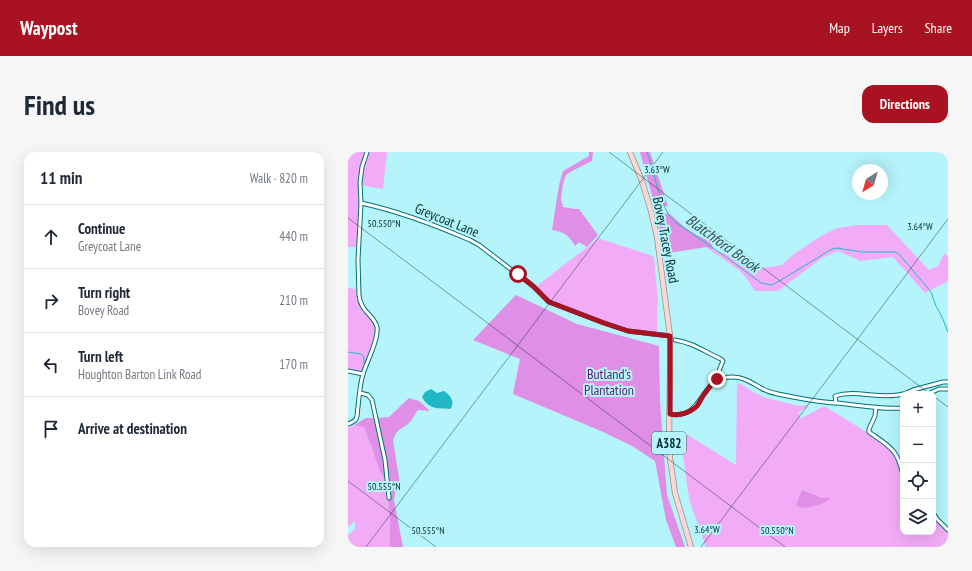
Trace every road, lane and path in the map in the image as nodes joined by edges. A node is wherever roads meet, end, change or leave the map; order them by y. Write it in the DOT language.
graph roads {
  1 [pos="366,152"];
  2 [pos="630,152"];
  3 [pos="361,203"];
  4 [pos="670,336"];
  5 [pos="675,340"];
  6 [pos="348,371"];
  7 [pos="363,374"];
  8 [pos="720,378"];
  9 [pos="948,382"];
  10 [pos="948,389"];
  11 [pos="910,391"];
  12 [pos="935,391"];
  13 [pos="360,393"];
  14 [pos="900,395"];
  15 [pos="836,403"];
  16 [pos="876,407"];
  17 [pos="900,408"];
  18 [pos="670,414"];
  19 [pos="348,424"];
  20 [pos="900,464"];
  21 [pos="389,498"];
  22 [pos="936,517"];
  23 [pos="948,530"];
  24 [pos="690,547"];
  1 -- 3 [label="street"];
  2 -- 4 [label="main road, Bovey Tracey Road / A382"];
  3 -- 4 [label="street, Greycoat Lane"];
  3 -- 7 [label="street"];
  4 -- 18 [label="main road, A382"];
  5 -- 8 [label="street"];
  6 -- 7 [label="street"];
  7 -- 13 [label="street"];
  8 -- 15 [label="street"];
  8 -- 18 [label="street"];
  9 -- 11 [label="street"];
  10 -- 12 [label="street"];
  13 -- 19 [label="street"];
  13 -- 21 [label="street"];
  14 -- 15 [label="street"];
  15 -- 16 [label="street"];
  16 -- 17 [label="street"];
  16 -- 20 [label="street"];
  18 -- 24 [label="main road, A382"];
  22 -- 23 [label="street"];
}
